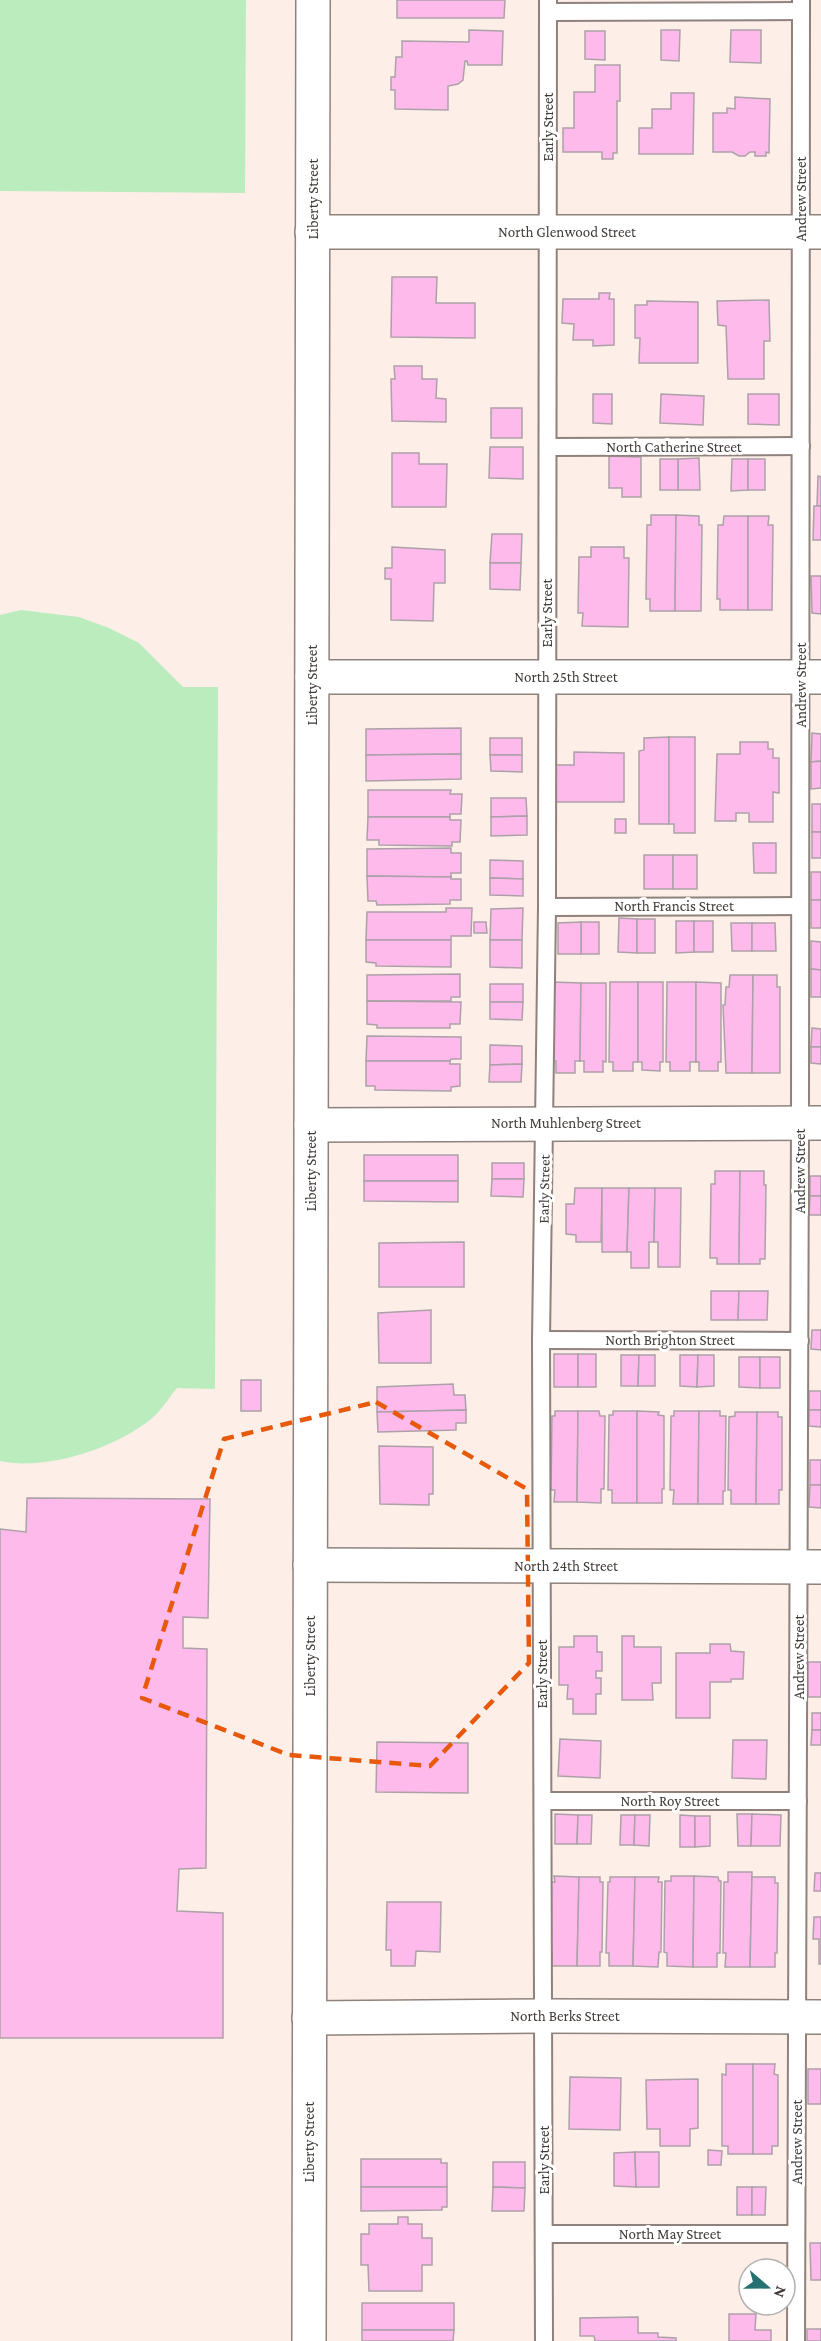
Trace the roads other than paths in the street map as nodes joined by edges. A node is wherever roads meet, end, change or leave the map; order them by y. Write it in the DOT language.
graph roads {
  1 [pos="313,0"];
  2 [pos="548,6"];
  3 [pos="801,6"];
  4 [pos="312,232"];
  5 [pos="548,232"];
  6 [pos="811,232"];
  7 [pos="801,446"];
  8 [pos="548,447"];
  9 [pos="312,677"];
  10 [pos="547,677"];
  11 [pos="811,677"];
  12 [pos="800,906"];
  13 [pos="548,907"];
  14 [pos="546,1123"];
  15 [pos="811,1123"];
  16 [pos="311,1125"];
  17 [pos="541,1340"];
  18 [pos="800,1341"];
  19 [pos="310,1565"];
  20 [pos="542,1566"];
  21 [pos="810,1567"];
  22 [pos="543,1801"];
  23 [pos="798,1801"];
  24 [pos="543,2016"];
  25 [pos="809,2017"];
  26 [pos="309,2018"];
  27 [pos="544,2234"];
  28 [pos="796,2234"];
  29 [pos="309,2341"];
  30 [pos="544,2341"];
  31 [pos="796,2341"];
  1 -- 4 [label="street, Liberty Street"];
  2 -- 3 [label="lane"];
  2 -- 5 [label="lane, Early Street"];
  3 -- 6 [label="lane, Andrew Street"];
  4 -- 5 [label="street, North Glenwood Street"];
  4 -- 9 [label="street, Liberty Street"];
  5 -- 6 [label="street, North Glenwood Street"];
  5 -- 8 [label="lane, Early Street"];
  6 -- 7 [label="lane, Andrew Street"];
  7 -- 8 [label="lane, North Catherine Street"];
  7 -- 11 [label="lane, Andrew Street"];
  8 -- 10 [label="lane, Early Street"];
  9 -- 10 [label="street, North 25th Street"];
  9 -- 16 [label="street, Liberty Street"];
  10 -- 11 [label="street, North 25th Street"];
  10 -- 13 [label="lane, Early Street"];
  11 -- 12 [label="lane, Andrew Street"];
  12 -- 13 [label="lane, North Francis Street"];
  12 -- 15 [label="lane, Andrew Street"];
  13 -- 14 [label="lane, Early Street"];
  14 -- 15 [label="street, North Muhlenberg Street"];
  14 -- 16 [label="street, North Muhlenberg Street"];
  14 -- 17 [label="lane, Early Street"];
  15 -- 18 [label="lane, Andrew Street"];
  16 -- 19 [label="street, Liberty Street"];
  17 -- 18 [label="lane, North Brighton Street"];
  17 -- 20 [label="lane, Early Street"];
  18 -- 21 [label="lane, Andrew Street"];
  19 -- 20 [label="street, North 24th Street"];
  19 -- 26 [label="street, Liberty Street"];
  20 -- 21 [label="street, North 24th Street"];
  20 -- 22 [label="lane, Early Street"];
  21 -- 23 [label="lane, Andrew Street"];
  22 -- 23 [label="lane, North Roy Street"];
  22 -- 24 [label="lane, Early Street"];
  23 -- 25 [label="lane, Andrew Street"];
  24 -- 25 [label="street, North Berks Street"];
  24 -- 26 [label="street, North Berks Street"];
  24 -- 27 [label="lane, Early Street"];
  25 -- 28 [label="lane, Andrew Street"];
  26 -- 29 [label="street, Liberty Street"];
  27 -- 28 [label="lane, North May Street"];
  27 -- 30 [label="lane, Early Street"];
  28 -- 31 [label="lane, Andrew Street"];
}
